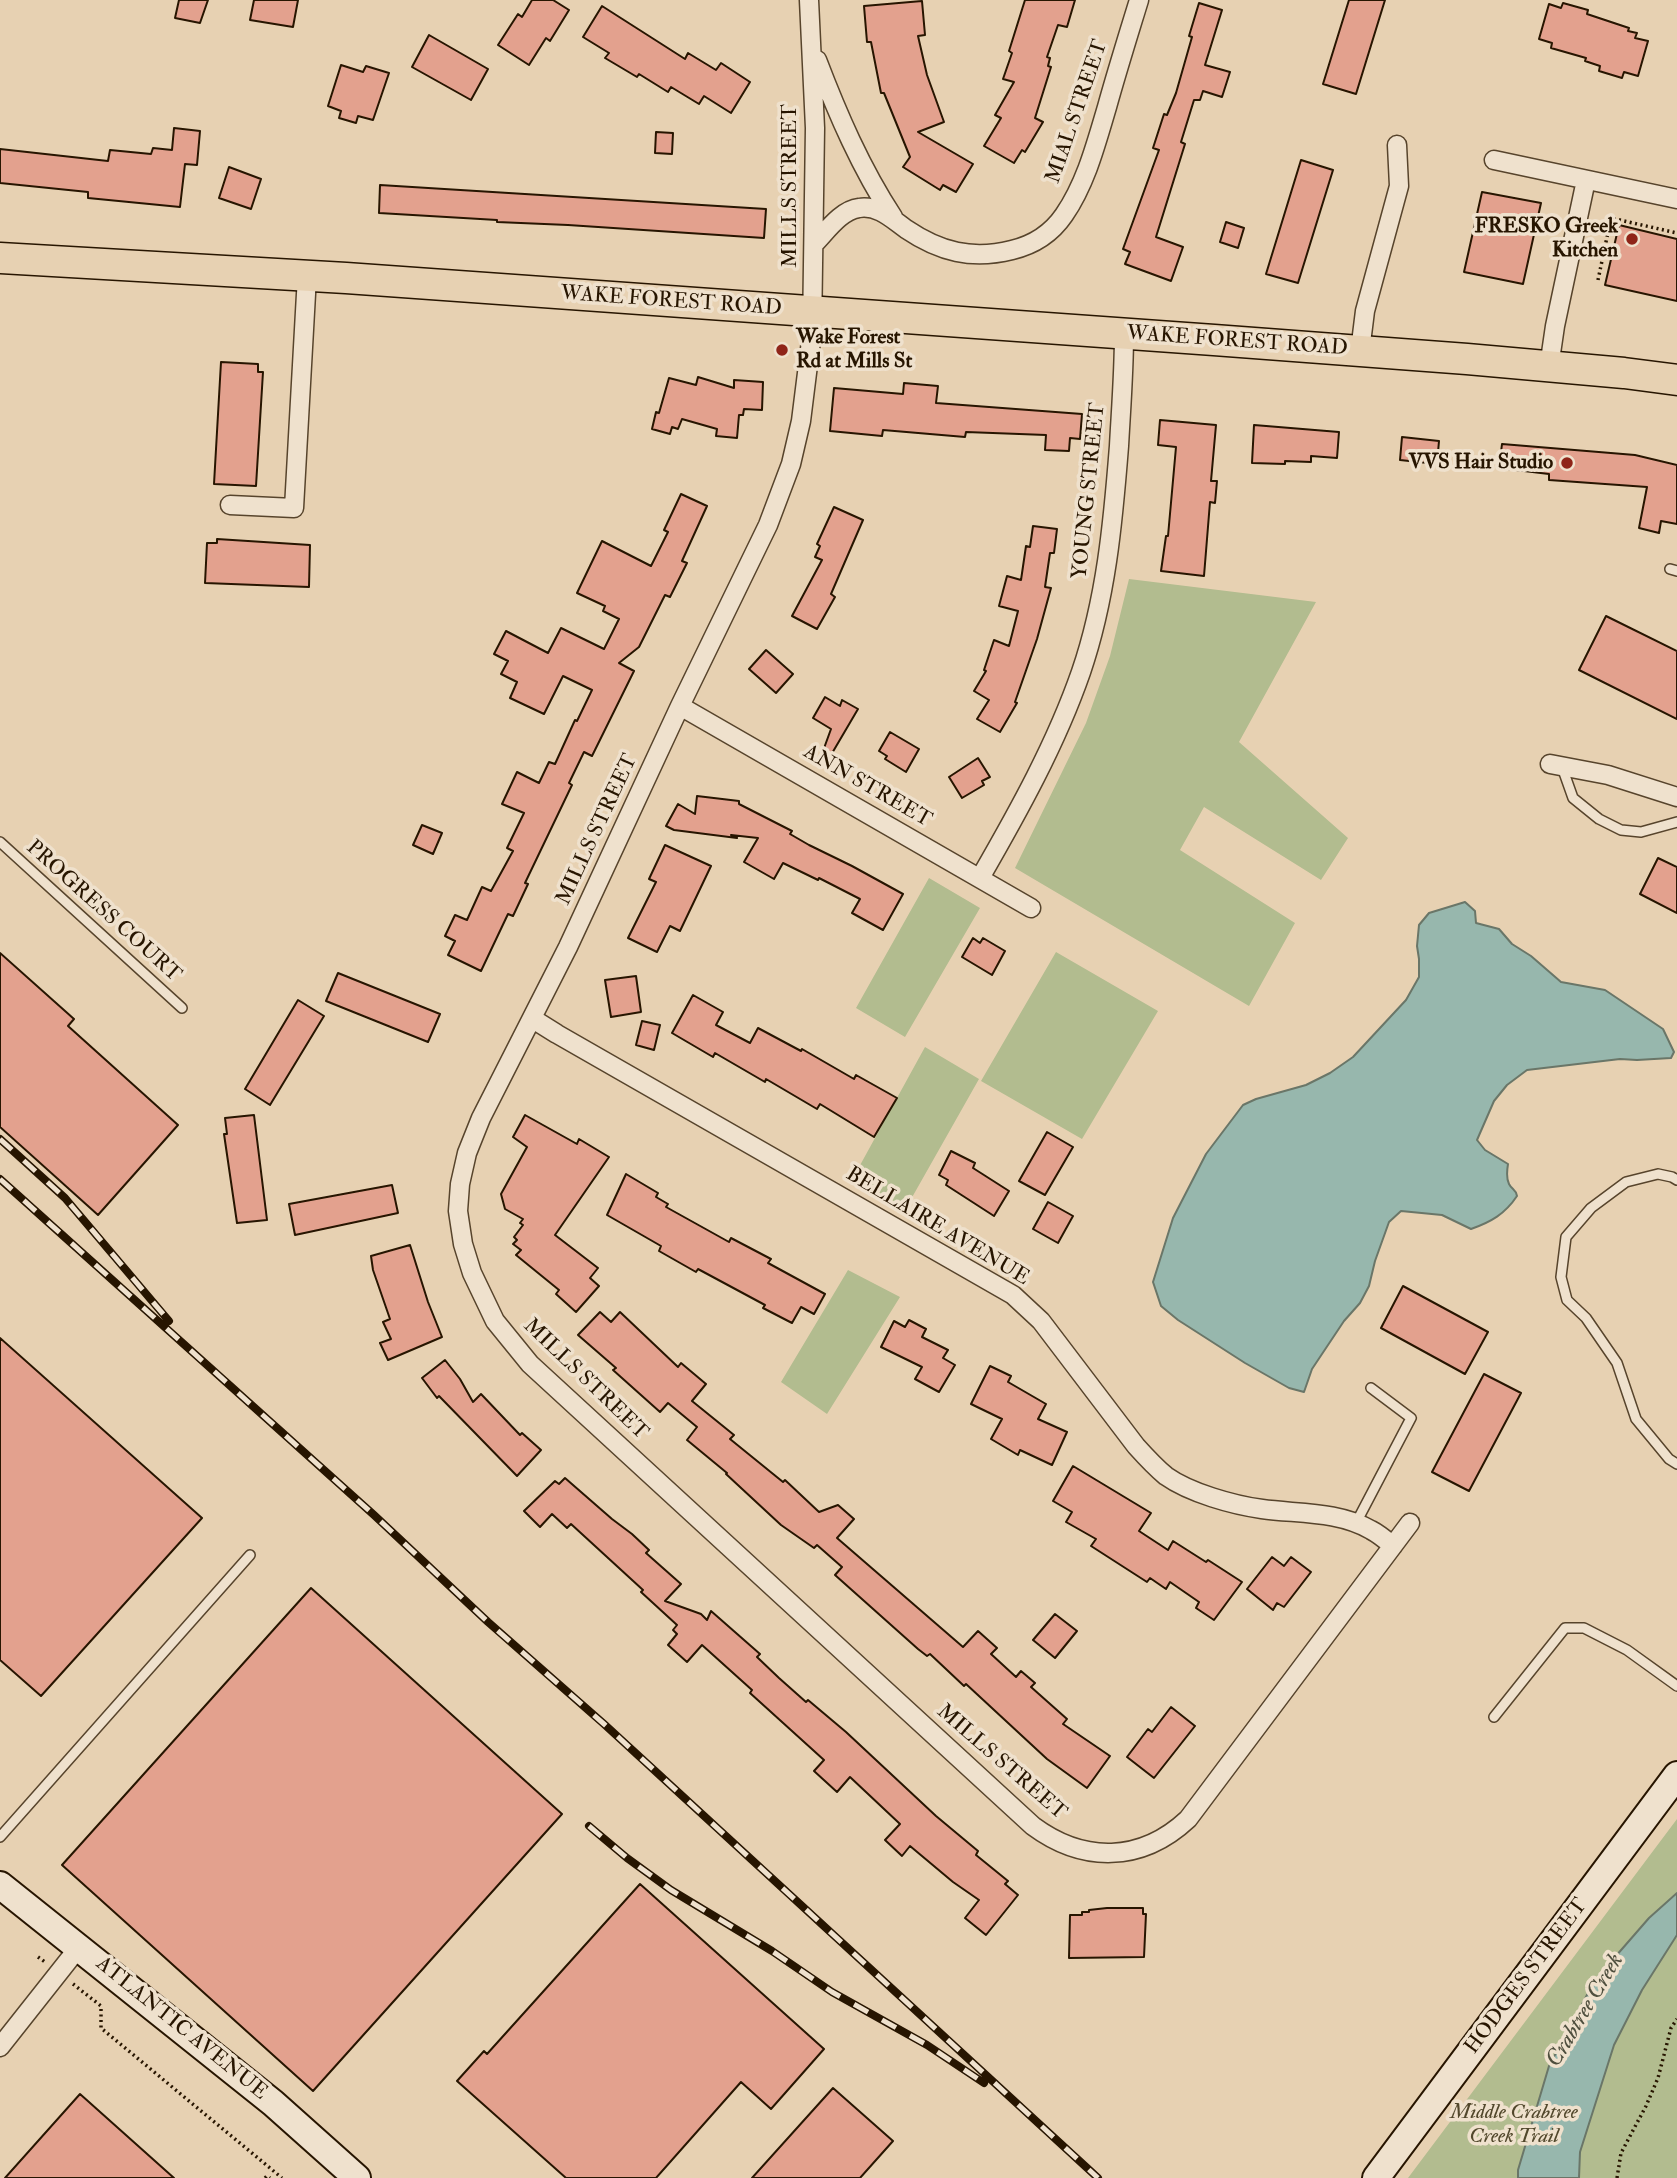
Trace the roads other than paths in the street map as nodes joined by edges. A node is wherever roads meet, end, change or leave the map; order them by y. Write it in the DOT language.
graph roads {
  1 [pos="809,0"];
  2 [pos="1139,0"];
  3 [pos="810,45"];
  4 [pos="1397,145"];
  5 [pos="1494,160"];
  6 [pos="1586,180"];
  7 [pos="1677,199"];
  8 [pos="895,220"];
  9 [pos="814,244"];
  10 [pos="0,258"];
  11 [pos="307,276"];
  12 [pos="811,312"];
  13 [pos="1124,334"];
  14 [pos="1360,351"];
  15 [pos="1549,367"];
  16 [pos="1677,380"];
  17 [pos="230,505"];
  18 [pos="680,706"];
  19 [pos="1556,765"];
  20 [pos="1677,797"];
  21 [pos="1677,821"];
  22 [pos="0,842"];
  23 [pos="980,878"];
  24 [pos="1031,908"];
  25 [pos="182,1008"];
  26 [pos="533,1019"];
  27 [pos="1677,1180"];
  28 [pos="1371,1388"];
  29 [pos="1677,1464"];
  30 [pos="1356,1523"];
  31 [pos="1410,1523"];
  32 [pos="1393,1546"];
  33 [pos="250,1555"];
  34 [pos="1677,1686"];
  35 [pos="1494,1717"];
  36 [pos="1677,1775"];
  37 [pos="0,1837"];
  38 [pos="0,1885"];
  39 [pos="79,1948"];
  40 [pos="0,2048"];
  41 [pos="358,2178"];
  42 [pos="1376,2178"];
  1 -- 3 [label="street, MILLS STREET"];
  2 -- 8 [label="street, MIAL STREET"];
  3 -- 8 [label="street, MIAL STREET"];
  3 -- 9 [label="street, MILLS STREET"];
  4 -- 14 [label="street"];
  5 -- 6 [label="street"];
  6 -- 7 [label="street"];
  6 -- 15 [label="street"];
  8 -- 9 [label="street, MIAL STREET"];
  9 -- 12 [label="street, MILLS STREET"];
  10 -- 11 [label="main road, WAKE FOREST ROAD"];
  11 -- 12 [label="main road, WAKE FOREST ROAD"];
  11 -- 17 [label="street"];
  12 -- 13 [label="main road, WAKE FOREST ROAD"];
  12 -- 18 [label="street, MILLS STREET"];
  13 -- 14 [label="main road, WAKE FOREST ROAD"];
  13 -- 23 [label="street, YOUNG STREET"];
  14 -- 15 [label="main road, WAKE FOREST ROAD"];
  15 -- 16 [label="main road, WAKE FOREST ROAD"];
  18 -- 23 [label="street, ANN STREET"];
  18 -- 26 [label="street, MILLS STREET"];
  19 -- 20 [label="street"];
  19 -- 21 [label="lane"];
  22 -- 25 [label="lane, PROGRESS COURT"];
  23 -- 24 [label="street, ANN STREET"];
  26 -- 30 [label="street, BELLAIRE AVENUE"];
  26 -- 32 [label="street, MILLS STREET"];
  27 -- 29 [label="lane"];
  28 -- 30 [label="lane"];
  30 -- 32 [label="street, BELLAIRE AVENUE"];
  31 -- 32 [label="street, MILLS STREET"];
  33 -- 37 [label="lane"];
  34 -- 35 [label="lane"];
  36 -- 42 [label="street, HODGES STREET"];
  38 -- 39 [label="street, ATLANTIC AVENUE"];
  39 -- 40 [label="street"];
  39 -- 41 [label="street, ATLANTIC AVENUE"];
}
